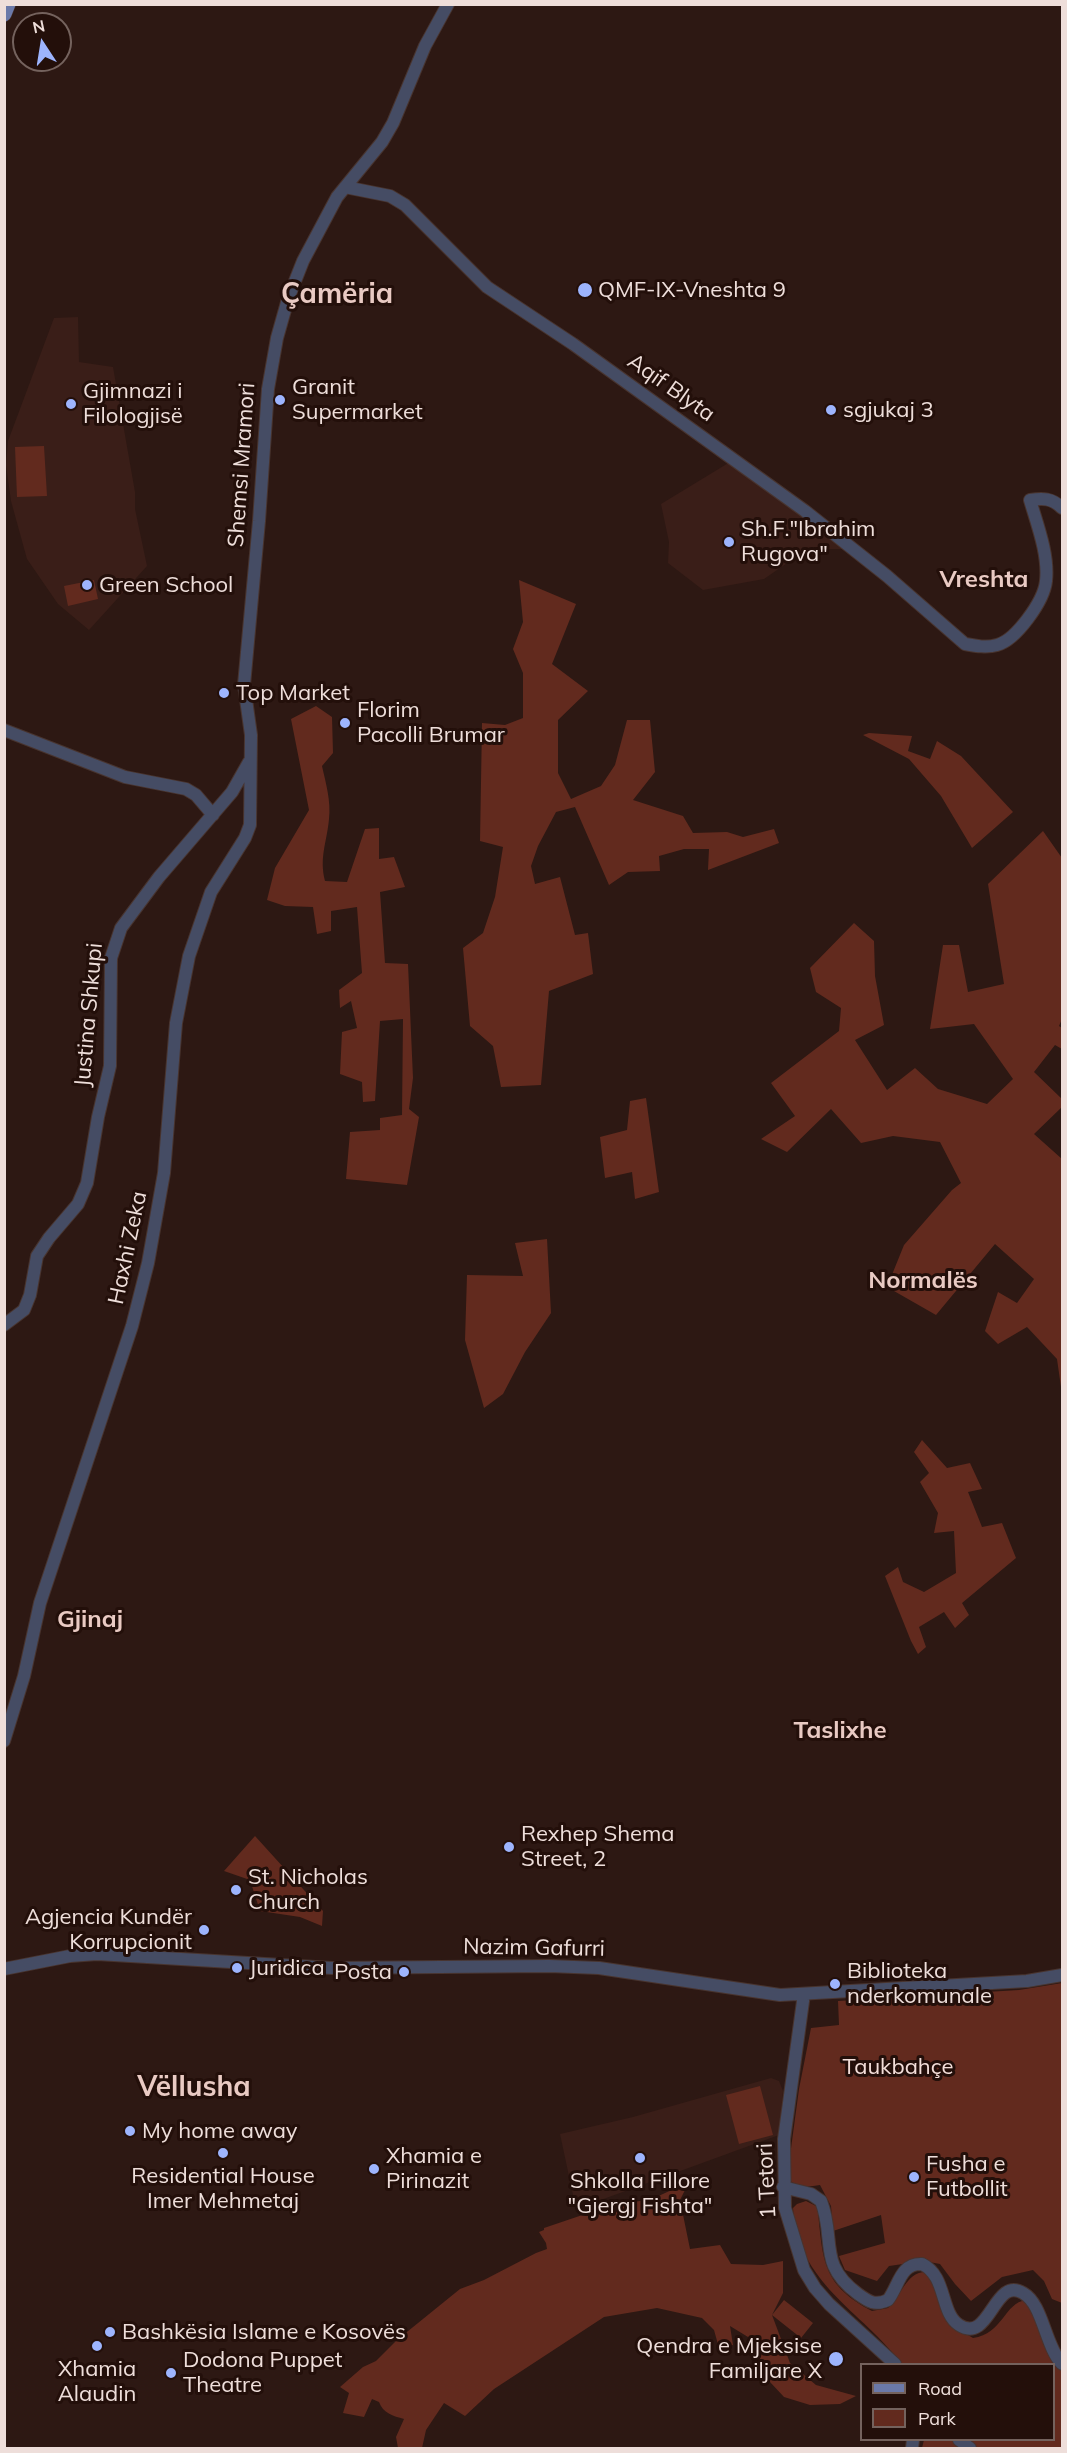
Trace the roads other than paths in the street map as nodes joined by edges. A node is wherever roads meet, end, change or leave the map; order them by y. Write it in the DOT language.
graph roads {
  1 [pos="8,4"];
  2 [pos="447,5"];
  3 [pos="4,14"];
  4 [pos="345,187"];
  5 [pos="1062,508"];
  6 [pos="4,730"];
  7 [pos="250,760"];
  8 [pos="213,815"];
  9 [pos="4,1324"];
  10 [pos="4,1741"];
  11 [pos="4,1969"];
  12 [pos="1062,1976"];
  13 [pos="804,1994"];
  14 [pos="783,2187"];
  15 [pos="894,2363"];
  16 [pos="1062,2364"];
  1 -- 3 [label="main road"];
  2 -- 4 [label="street, Shemsi Mramori"];
  4 -- 5 [label="street, Aqif Blyta"];
  4 -- 7 [label="street, Shemsi Mramori"];
  6 -- 8 [label="street"];
  7 -- 8 [label="street, Justina Shkupi"];
  7 -- 10 [label="street, Haxhi Zeka"];
  8 -- 9 [label="street, Justina Shkupi"];
  11 -- 13 [label="street, Nazim Gafurri"];
  12 -- 13 [label="street, Nazim Gafurri"];
  13 -- 14 [label="street, 1 Tetori"];
  14 -- 15 [label="street, 1 Tetori"];
  14 -- 16 [label="street"];
}
